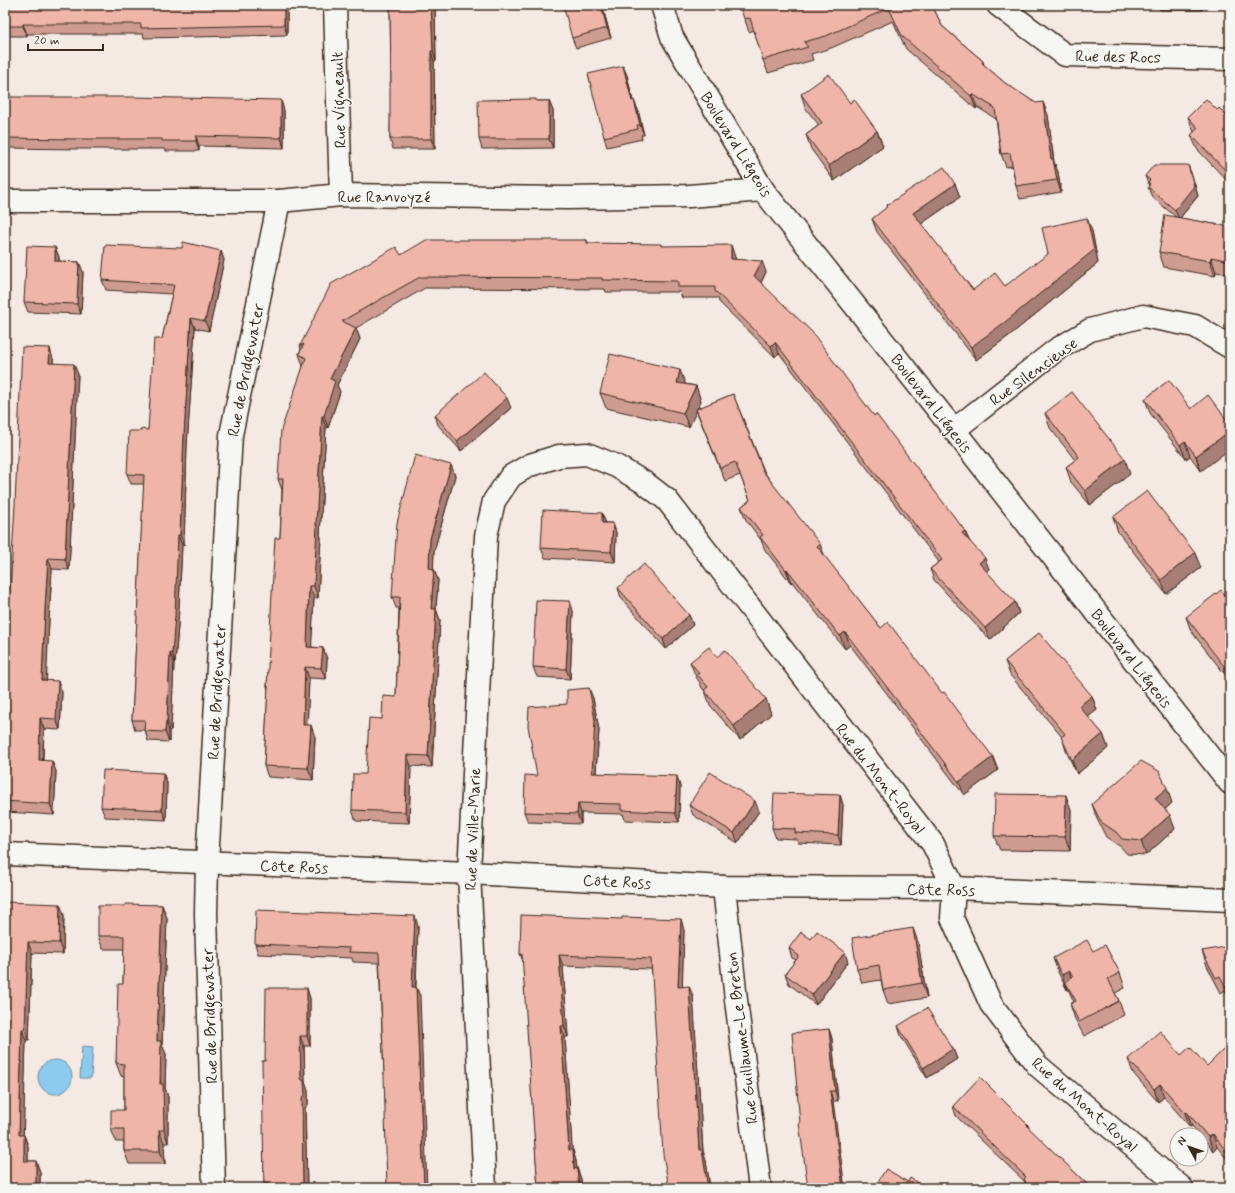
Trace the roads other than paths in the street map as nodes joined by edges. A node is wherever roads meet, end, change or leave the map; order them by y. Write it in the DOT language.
graph roads {
  1 [pos="336,5"];
  2 [pos="662,5"];
  3 [pos="998,5"];
  4 [pos="1230,59"];
  5 [pos="763,190"];
  6 [pos="341,195"];
  7 [pos="5,201"];
  8 [pos="279,201"];
  9 [pos="1230,347"];
  10 [pos="954,430"];
  11 [pos="510,476"];
  12 [pos="1230,783"];
  13 [pos="5,854"];
  14 [pos="206,863"];
  15 [pos="469,873"];
  16 [pos="724,887"];
  17 [pos="954,888"];
  18 [pos="1230,900"];
  19 [pos="214,1188"];
  20 [pos="485,1188"];
  21 [pos="760,1188"];
  22 [pos="1182,1188"];
  1 -- 6 [label="street, Rue Vigneault"];
  2 -- 5 [label="street, Boulevard Liégeois"];
  3 -- 4 [label="street, Rue des Rocs"];
  5 -- 6 [label="street, Rue Ranvoyzé"];
  5 -- 10 [label="street, Boulevard Liégeois"];
  6 -- 8 [label="street, Rue Ranvoyzé"];
  7 -- 8 [label="street, Rue Ranvoyzé"];
  8 -- 14 [label="street, Rue de Bridgewater"];
  9 -- 10 [label="street, Rue Silencieuse"];
  10 -- 12 [label="street, Boulevard Liégeois"];
  11 -- 15 [label="street, Rue de Ville-Marie"];
  11 -- 17 [label="street, Rue du Mont-Royal"];
  13 -- 14 [label="street, Côte Ross"];
  14 -- 15 [label="street, Côte Ross"];
  14 -- 19 [label="street, Rue de Bridgewater"];
  15 -- 16 [label="street, Côte Ross"];
  15 -- 20 [label="street, Rue de Ville-Marie"];
  16 -- 17 [label="street, Côte Ross"];
  16 -- 21 [label="street, Rue Guillaume-Le Breton"];
  17 -- 18 [label="street, Côte Ross"];
  17 -- 22 [label="street, Rue du Mont-Royal"];
}
